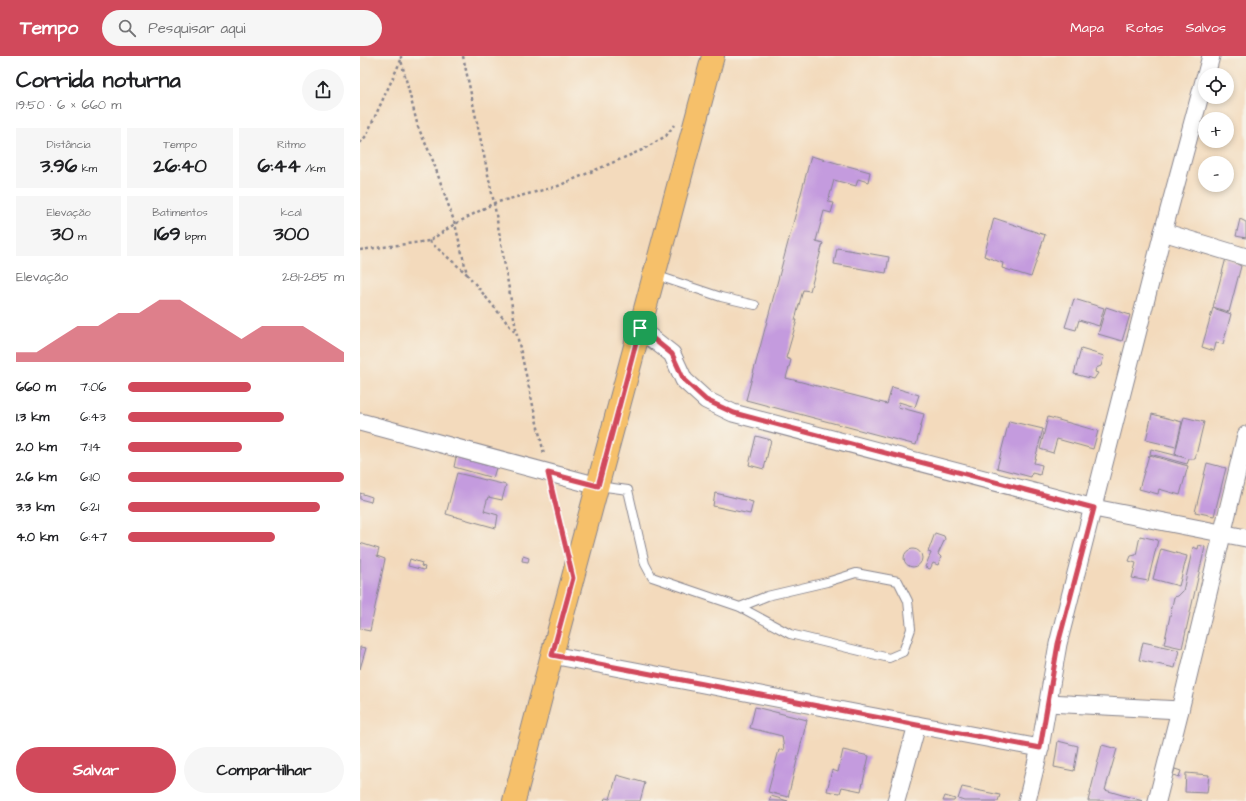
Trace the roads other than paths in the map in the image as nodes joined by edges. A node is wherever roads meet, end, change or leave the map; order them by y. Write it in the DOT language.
graph roads {
  1 [pos="713,56"];
  2 [pos="1211,56"];
  3 [pos="1207,68"];
  4 [pos="1198,102"];
  5 [pos="1163,232"];
  6 [pos="1246,257"];
  7 [pos="655,275"];
  8 [pos="755,305"];
  9 [pos="640,328"];
  10 [pos="360,422"];
  11 [pos="1246,436"];
  12 [pos="598,486"];
  13 [pos="1094,508"];
  14 [pos="1222,533"];
  15 [pos="1246,538"];
  16 [pos="740,607"];
  17 [pos="552,655"];
  18 [pos="1048,703"];
  19 [pos="1180,710"];
  20 [pos="917,725"];
  21 [pos="1040,748"];
  22 [pos="514,801"];
  23 [pos="896,801"];
  24 [pos="1026,801"];
  25 [pos="1157,801"];
  1 -- 7 [label="main road"];
  2 -- 3 [label="street"];
  4 -- 5 [label="street"];
  5 -- 6 [label="street"];
  5 -- 13 [label="street"];
  7 -- 8 [label="lane"];
  7 -- 9 [label="main road"];
  9 -- 12 [label="main road"];
  9 -- 13 [label="street"];
  10 -- 12 [label="street"];
  11 -- 14 [label="street"];
  12 -- 16 [label="lane"];
  12 -- 17 [label="main road"];
  13 -- 14 [label="street"];
  13 -- 18 [label="street"];
  14 -- 15 [label="street"];
  14 -- 19 [label="street"];
  16 -- 16 [label="lane"];
  17 -- 20 [label="street"];
  17 -- 22 [label="main road"];
  18 -- 19 [label="street"];
  18 -- 21 [label="street"];
  19 -- 25 [label="street"];
  20 -- 21 [label="street"];
  20 -- 23 [label="street"];
  21 -- 24 [label="street"];
}
